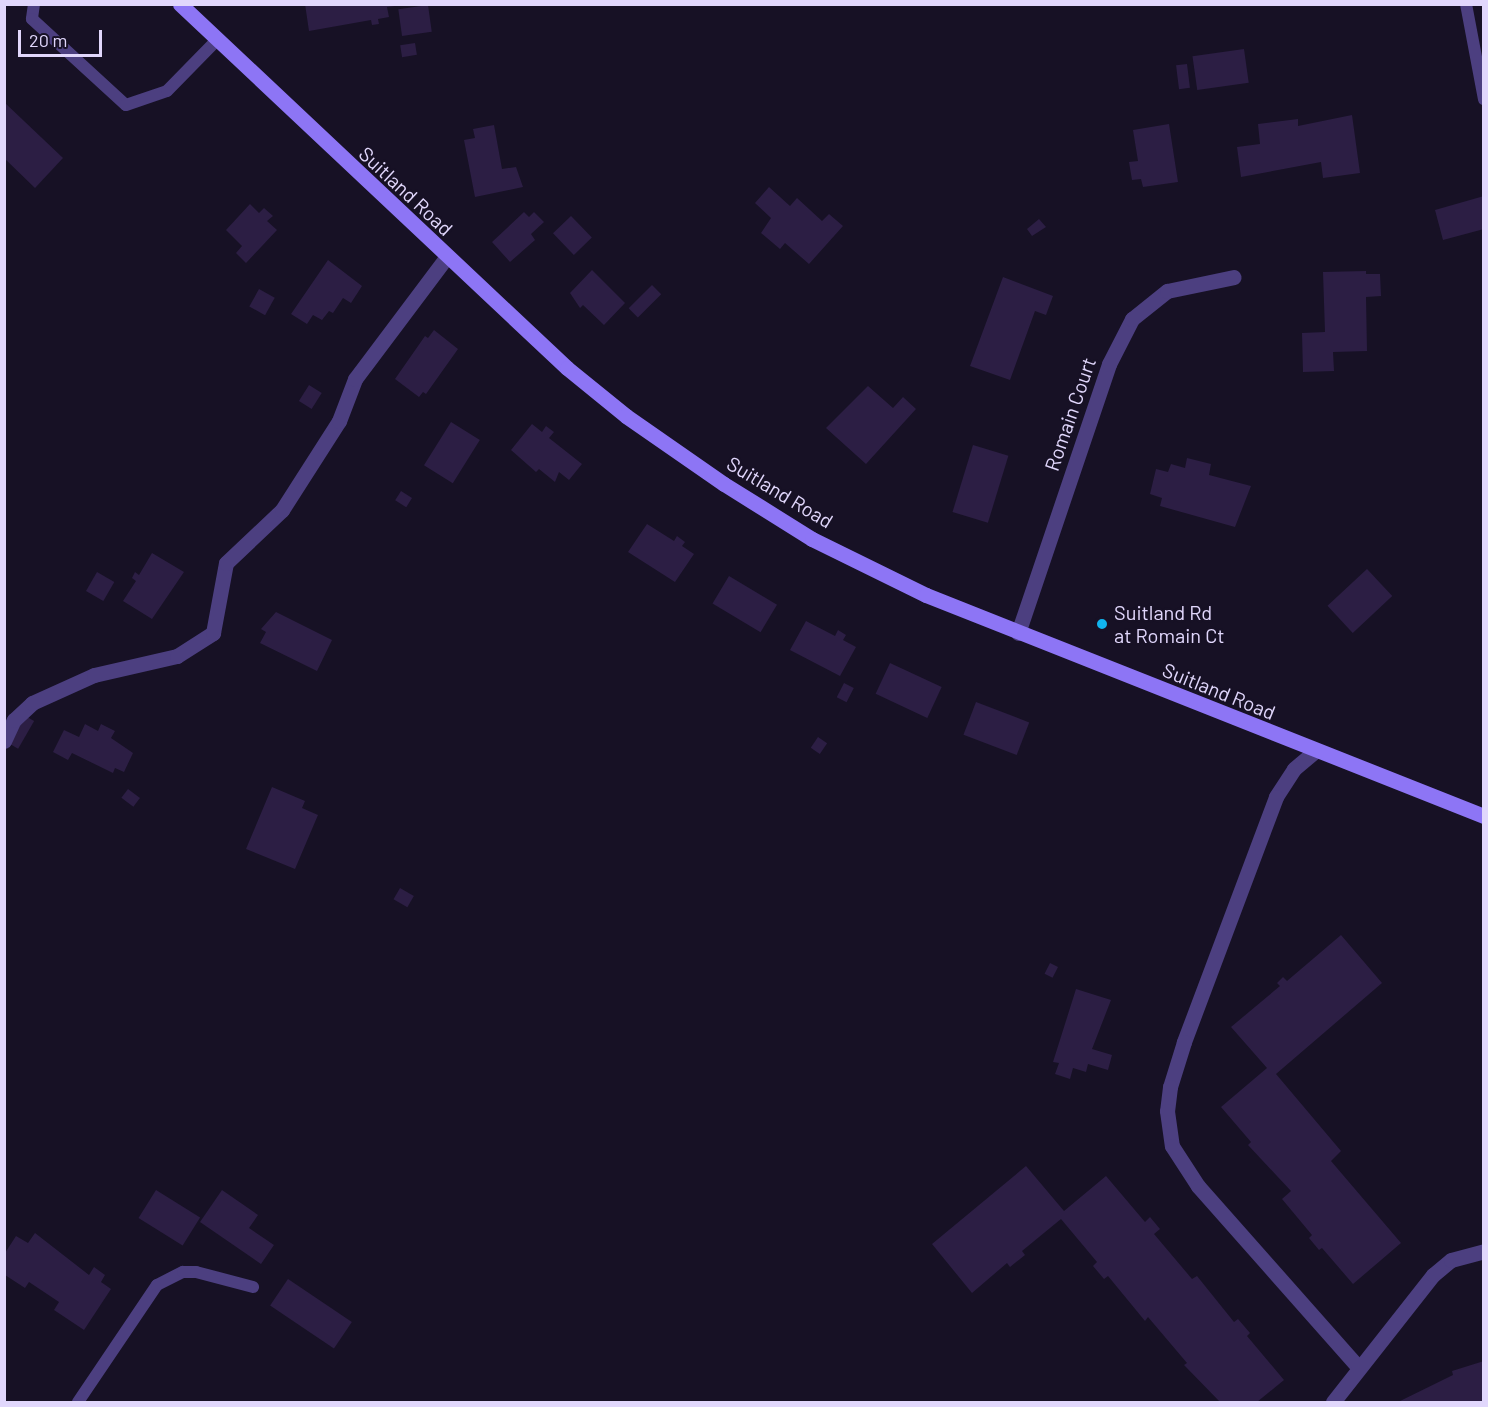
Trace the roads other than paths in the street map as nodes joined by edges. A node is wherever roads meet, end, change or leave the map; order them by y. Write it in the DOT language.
graph roads {
  1 [pos="34,4"];
  2 [pos="180,4"];
  3 [pos="1466,4"];
  4 [pos="217,40"];
  5 [pos="1484,99"];
  6 [pos="446,258"];
  7 [pos="1234,277"];
  8 [pos="1018,633"];
  9 [pos="4,741"];
  10 [pos="1314,752"];
  11 [pos="1484,816"];
  12 [pos="1484,1251"];
  13 [pos="253,1287"];
  14 [pos="1358,1367"];
  15 [pos="78,1402"];
  16 [pos="1333,1402"];
  1 -- 4 [label="lane"];
  2 -- 4 [label="main road, Suitland Road"];
  3 -- 5 [label="lane"];
  4 -- 6 [label="main road, Suitland Road"];
  6 -- 8 [label="main road, Suitland Road"];
  6 -- 9 [label="street"];
  7 -- 8 [label="street, Romain Court"];
  8 -- 10 [label="main road, Suitland Road"];
  10 -- 11 [label="main road, Suitland Road"];
  10 -- 14 [label="street"];
  12 -- 14 [label="street"];
  13 -- 15 [label="lane"];
  14 -- 16 [label="street"];
}
